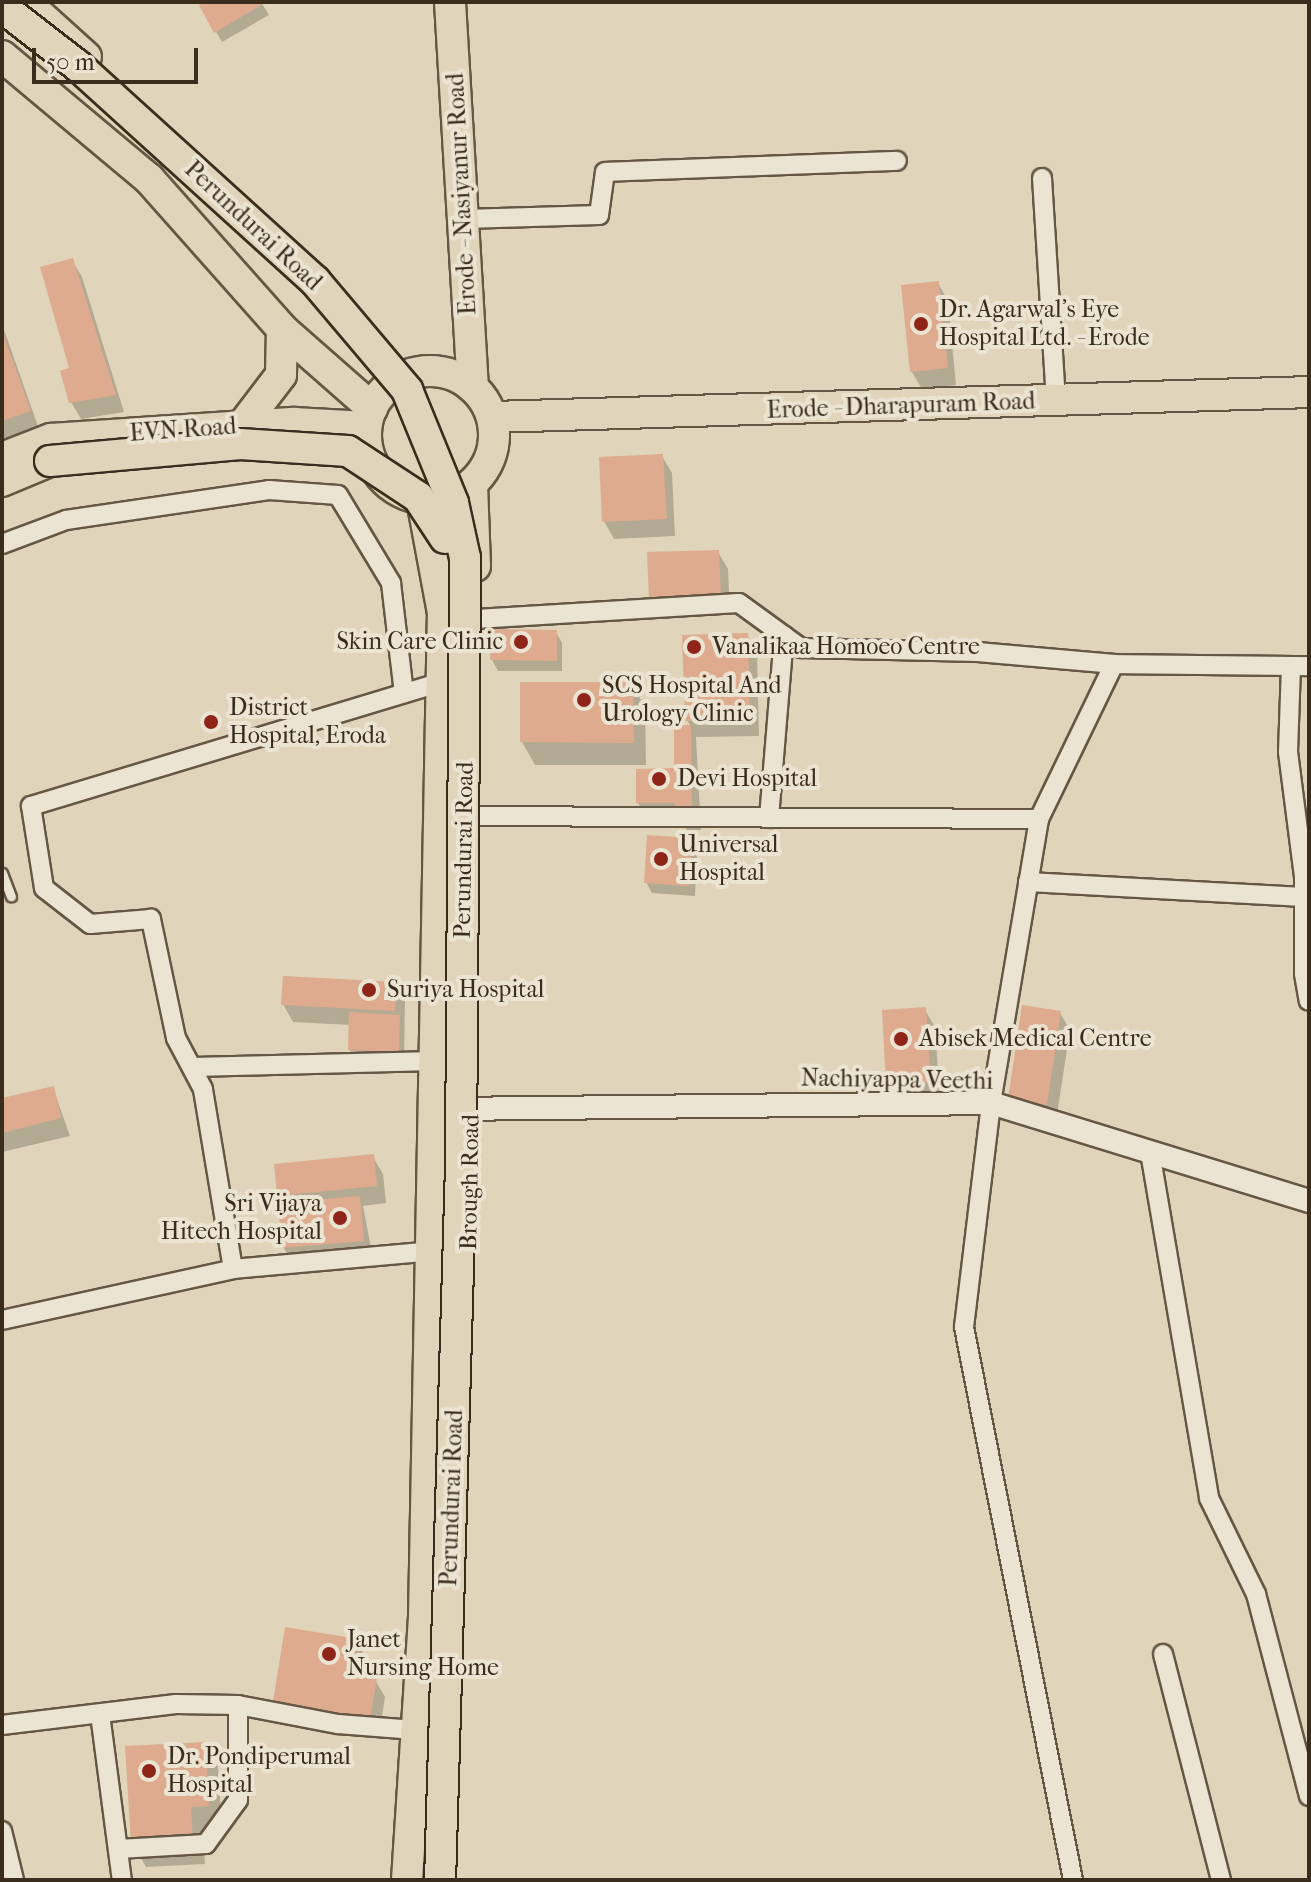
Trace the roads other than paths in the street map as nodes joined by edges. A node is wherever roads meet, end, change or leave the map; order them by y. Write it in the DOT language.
graph roads {
  1 [pos="25,2"];
  2 [pos="450,2"];
  3 [pos="2,7"];
  4 [pos="2,28"];
  5 [pos="2,56"];
  6 [pos="897,161"];
  7 [pos="1042,178"];
  8 [pos="464,219"];
  9 [pos="282,329"];
  10 [pos="406,376"];
  11 [pos="473,387"];
  12 [pos="1309,392"];
  13 [pos="1056,402"];
  14 [pos="493,417"];
  15 [pos="369,418"];
  16 [pos="242,426"];
  17 [pos="2,458"];
  18 [pos="2,481"];
  19 [pos="472,484"];
  20 [pos="423,500"];
  21 [pos="445,538"];
  22 [pos="2,544"];
  23 [pos="476,619"];
  24 [pos="784,636"];
  25 [pos="1114,664"];
  26 [pos="1300,666"];
  27 [pos="442,682"];
  28 [pos="404,693"];
  29 [pos="474,816"];
  30 [pos="769,818"];
  31 [pos="1039,819"];
  32 [pos="2,873"];
  33 [pos="1028,882"];
  34 [pos="11,896"];
  35 [pos="1304,897"];
  36 [pos="1309,1001"];
  37 [pos="436,1061"];
  38 [pos="192,1067"];
  39 [pos="991,1103"];
  40 [pos="471,1108"];
  41 [pos="436,1109"];
  42 [pos="1150,1152"];
  43 [pos="1309,1201"];
  44 [pos="433,1251"];
  45 [pos="233,1269"];
  46 [pos="2,1320"];
  47 [pos="1163,1654"];
  48 [pos="238,1705"];
  49 [pos="100,1714"];
  50 [pos="2,1725"];
  51 [pos="415,1730"];
  52 [pos="1309,1796"];
  53 [pos="2,1831"];
  54 [pos="118,1849"];
  55 [pos="14,1880"];
  56 [pos="122,1880"];
  57 [pos="407,1880"];
  58 [pos="422,1880"];
  59 [pos="440,1880"];
  60 [pos="448,1880"];
  61 [pos="1073,1880"];
  62 [pos="1221,1880"];
  1 -- 10 [label="main road"];
  2 -- 8 [label="main road, Erode - Nasiyanur Road"];
  3 -- 59 [label="main road, Perundurai Road, bridge"];
  4 -- 21 [label="main road, Perundurai Road"];
  5 -- 9 [label="main road"];
  6 -- 8 [label="street"];
  7 -- 13 [label="street"];
  8 -- 11 [label="main road, Erode - Nasiyanur Road"];
  9 -- 15 [label="main road"];
  9 -- 16 [label="main road"];
  10 -- 11 [label="main road"];
  10 -- 15 [label="main road"];
  11 -- 14 [label="main road"];
  12 -- 13 [label="main road, Erode - Dharapuram Road"];
  13 -- 14 [label="main road, Erode - Dharapuram Road"];
  14 -- 19 [label="main road"];
  15 -- 16 [label="main road, EVN Road"];
  15 -- 20 [label="main road"];
  16 -- 17 [label="main road, EVN Road"];
  18 -- 21 [label="main road, bridge"];
  19 -- 20 [label="main road"];
  19 -- 23 [label="main road, Brough Road"];
  20 -- 27 [label="main road, Brough Road"];
  21 -- 58 [label="main road, Perundurai Road"];
  22 -- 28 [label="street"];
  23 -- 24 [label="street"];
  23 -- 29 [label="main road, Brough Road"];
  24 -- 25 [label="street"];
  24 -- 30 [label="street"];
  25 -- 26 [label="street"];
  25 -- 31 [label="street"];
  26 -- 35 [label="street"];
  27 -- 28 [label="street"];
  27 -- 37 [label="main road, Brough Road"];
  28 -- 38 [label="street"];
  29 -- 30 [label="street"];
  29 -- 40 [label="main road, Brough Road"];
  30 -- 31 [label="street"];
  31 -- 33 [label="street"];
  32 -- 34 [label="lane"];
  33 -- 35 [label="street"];
  33 -- 39 [label="street"];
  35 -- 36 [label="street"];
  37 -- 38 [label="street"];
  37 -- 41 [label="main road, Brough Road"];
  38 -- 45 [label="street"];
  39 -- 40 [label="street, Nachiyappa Veethi"];
  39 -- 42 [label="street, Nachiyappa Veethi"];
  39 -- 61 [label="street"];
  40 -- 41 [label="street, Nachiyappa Veethi"];
  40 -- 60 [label="main road, Brough Road"];
  41 -- 44 [label="main road, Brough Road"];
  42 -- 43 [label="street, Nachiyappa Veethi"];
  42 -- 52 [label="street"];
  44 -- 45 [label="street"];
  44 -- 51 [label="main road, Brough Road"];
  45 -- 46 [label="street"];
  47 -- 62 [label="street"];
  48 -- 49 [label="street"];
  48 -- 51 [label="street"];
  48 -- 54 [label="street"];
  49 -- 50 [label="street"];
  49 -- 54 [label="street"];
  51 -- 57 [label="main road, Brough Road"];
  53 -- 55 [label="street"];
  54 -- 56 [label="street"];
}
